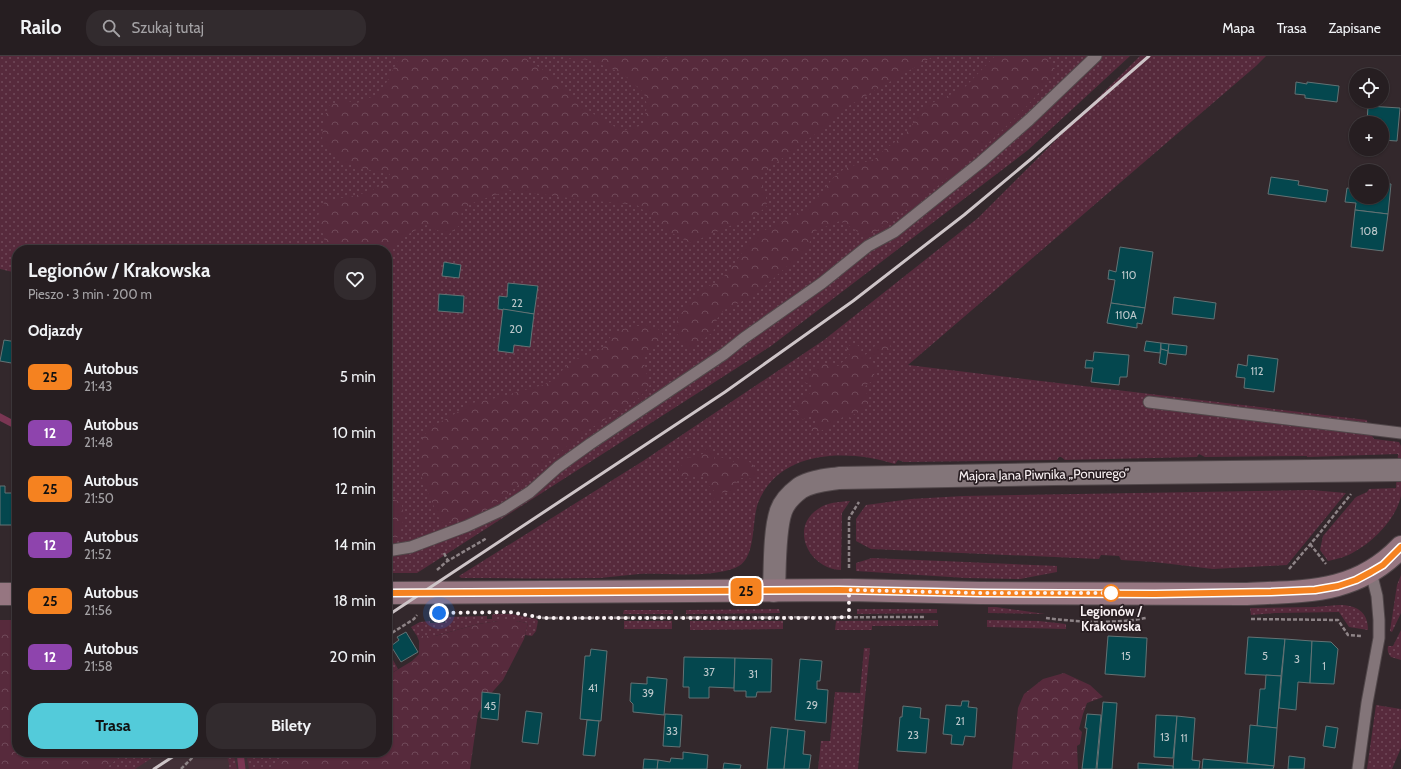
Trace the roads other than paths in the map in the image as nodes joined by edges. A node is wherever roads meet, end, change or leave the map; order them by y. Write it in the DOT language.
graph roads {
  1 [pos="1096,56"];
  2 [pos="1149,402"];
  3 [pos="1401,433"];
  4 [pos="1401,470"];
  5 [pos="1401,547"];
  6 [pos="392,551"];
  7 [pos="1371,572"];
  8 [pos="774,591"];
  9 [pos="0,594"];
  10 [pos="12,594"];
  11 [pos="392,595"];
  12 [pos="1358,769"];
  1 -- 6 [label="lane"];
  2 -- 3 [label="lane"];
  4 -- 8 [label="street, Majora Jana Piwnika „Ponurego”"];
  5 -- 7 [label="street"];
  7 -- 8 [label="street"];
  7 -- 12 [label="lane"];
  8 -- 11 [label="street"];
  9 -- 10 [label="street"];
}
